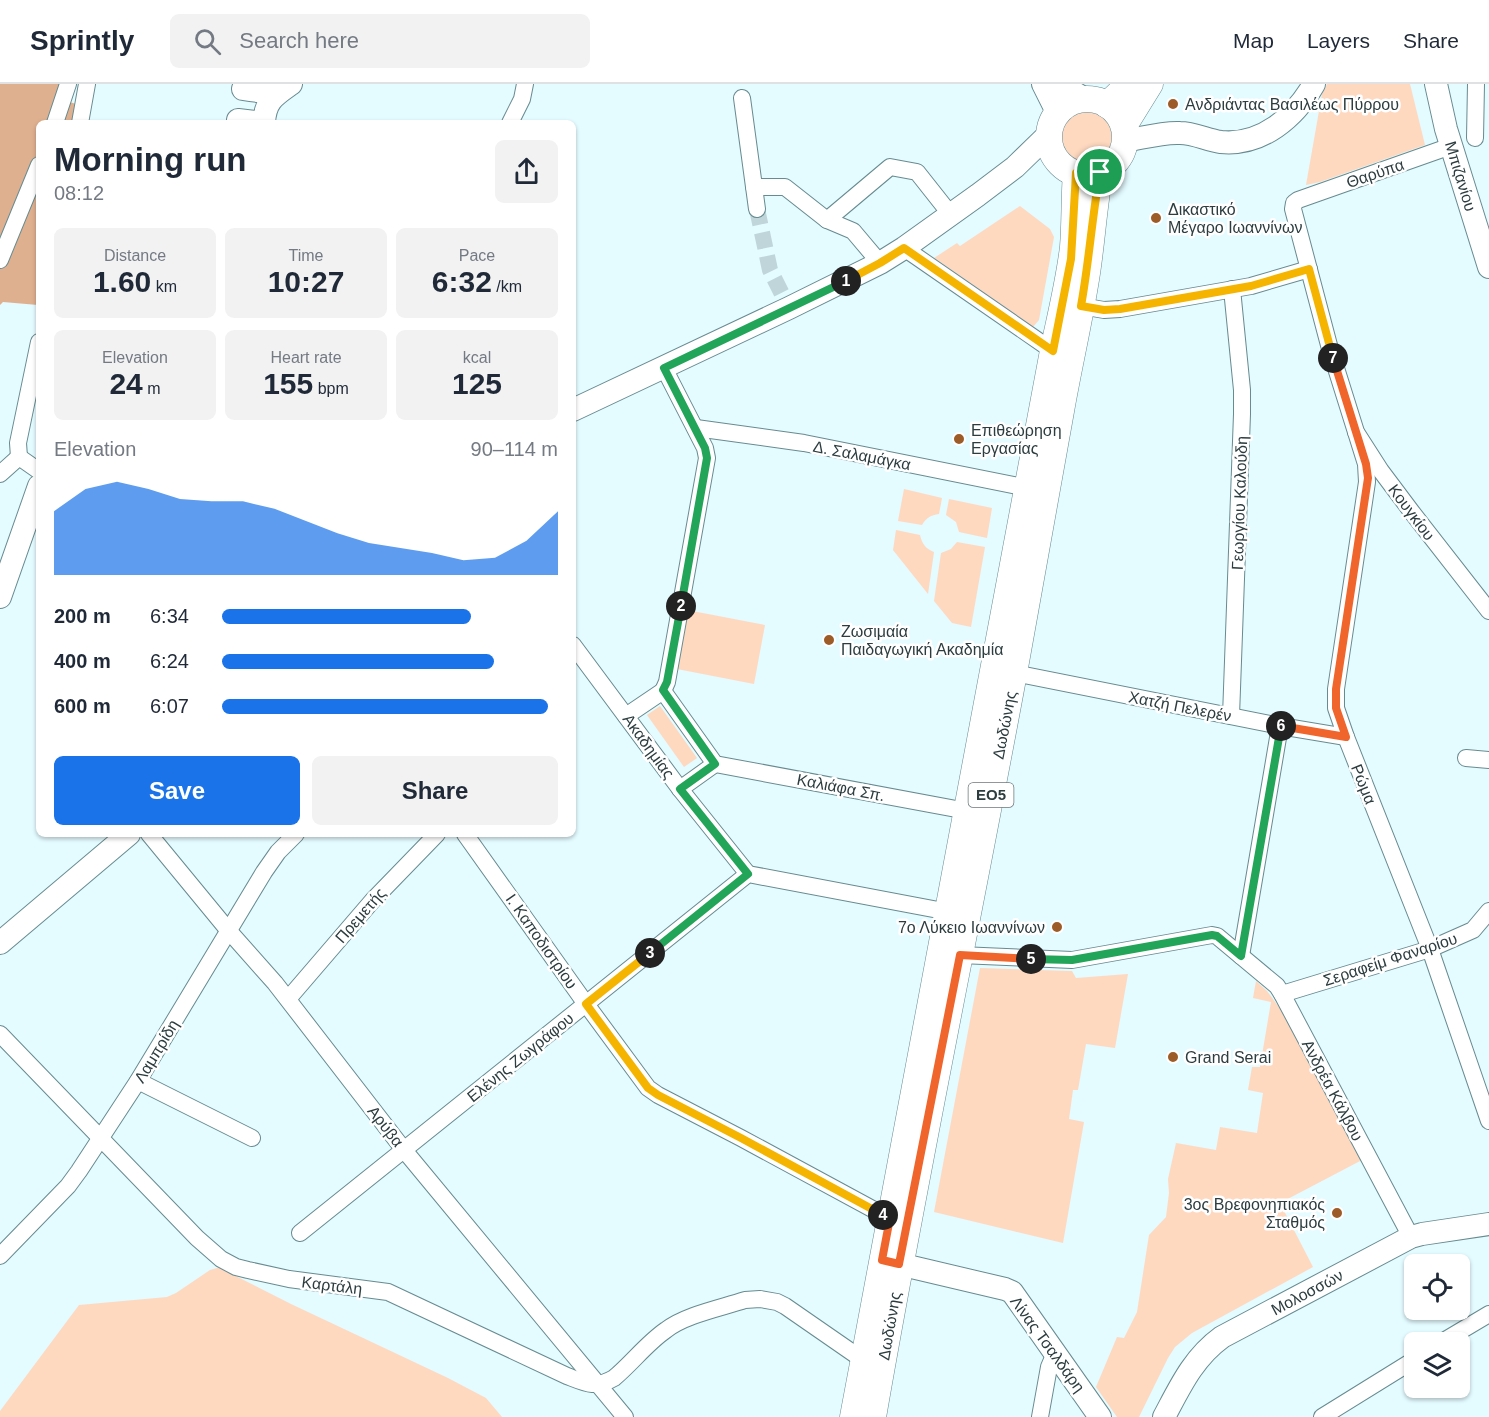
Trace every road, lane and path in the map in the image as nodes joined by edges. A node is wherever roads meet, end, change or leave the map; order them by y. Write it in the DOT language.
graph roads {
  1 [pos="68,84"];
  2 [pos="87,84"];
  3 [pos="289,84"];
  4 [pos="525,84"];
  5 [pos="1043,84"];
  6 [pos="1060,84"];
  7 [pos="1129,84"];
  8 [pos="1150,84"];
  9 [pos="1314,84"];
  10 [pos="1436,84"];
  11 [pos="1476,84"];
  12 [pos="243,87"];
  13 [pos="742,98"];
  14 [pos="1096,102"];
  15 [pos="55,120"];
  16 [pos="81,120"];
  17 [pos="238,120"];
  18 [pos="264,120"];
  19 [pos="512,120"];
  20 [pos="1054,124"];
  21 [pos="1124,134"];
  22 [pos="1475,138"];
  23 [pos="1451,146"];
  24 [pos="36,172"];
  25 [pos="1088,173"];
  26 [pos="754,187"];
  27 [pos="1298,200"];
  28 [pos="757,209"];
  29 [pos="951,215"];
  30 [pos="827,220"];
  31 [pos="904,248"];
  32 [pos="1487,254"];
  33 [pos="0,260"];
  34 [pos="880,263"];
  35 [pos="1309,269"];
  36 [pos="1232,289"];
  37 [pos="1081,306"];
  38 [pos="1053,351"];
  39 [pos="36,356"];
  40 [pos="664,368"];
  41 [pos="576,409"];
  42 [pos="696,428"];
  43 [pos="1356,432"];
  44 [pos="19,457"];
  45 [pos="36,469"];
  46 [pos="0,474"];
  47 [pos="1028,488"];
  48 [pos="36,495"];
  49 [pos="0,597"];
  50 [pos="1489,611"];
  51 [pos="576,649"];
  52 [pos="1014,673"];
  53 [pos="663,690"];
  54 [pos="626,716"];
  55 [pos="1231,716"];
  56 [pos="1280,726"];
  57 [pos="1346,737"];
  58 [pos="1466,758"];
  59 [pos="1489,760"];
  60 [pos="715,764"];
  61 [pos="680,789"];
  62 [pos="968,811"];
  63 [pos="125,837"];
  64 [pos="151,837"];
  65 [pos="293,837"];
  66 [pos="434,837"];
  67 [pos="467,837"];
  68 [pos="748,874"];
  69 [pos="1489,911"];
  70 [pos="949,912"];
  71 [pos="228,930"];
  72 [pos="0,944"];
  73 [pos="1430,950"];
  74 [pos="960,955"];
  75 [pos="1241,956"];
  76 [pos="1282,994"];
  77 [pos="288,999"];
  78 [pos="586,1004"];
  79 [pos="0,1034"];
  80 [pos="138,1081"];
  81 [pos="1489,1121"];
  82 [pos="100,1138"];
  83 [pos="252,1138"];
  84 [pos="404,1150"];
  85 [pos="890,1218"];
  86 [pos="1489,1224"];
  87 [pos="300,1233"];
  88 [pos="1411,1237"];
  89 [pos="0,1256"];
  90 [pos="891,1262"];
  91 [pos="1489,1314"];
  92 [pos="1459,1332"];
  93 [pos="1055,1353"];
  94 [pos="863,1360"];
  95 [pos="1404,1366"];
  96 [pos="597,1385"];
  97 [pos="624,1417"];
  98 [pos="853,1417"];
  99 [pos="873,1417"];
  100 [pos="1040,1417"];
  101 [pos="1100,1417"];
  102 [pos="1164,1417"];
  103 [pos="1322,1417"];
  1 -- 15 [label="street"];
  2 -- 16 [label="street"];
  3 -- 12 [label="street"];
  3 -- 18 [label="street"];
  4 -- 19 [label="street"];
  5 -- 20 [label="street"];
  6 -- 14 [label="street"];
  7 -- 14 [label="main road"];
  8 -- 21 [label="main road"];
  9 -- 21 [label="street"];
  10 -- 23 [label="street, Μπιζανίου"];
  11 -- 22 [label="street"];
  12 -- 17 [label="street"];
  13 -- 26 [label="street"];
  14 -- 20 [label="main road"];
  14 -- 21 [label="main road"];
  20 -- 25 [label="main road"];
  20 -- 29 [label="street"];
  21 -- 25 [label="main road"];
  23 -- 27 [label="street, Θαρύπα"];
  23 -- 32 [label="street, Μπιζανίου"];
  24 -- 33 [label="street"];
  25 -- 37 [label="main road, Δωδώνης / ΕΟ5"];
  25 -- 38 [label="main road, Δωδώνης / ΕΟ5"];
  26 -- 28 [label="street"];
  26 -- 30 [label="street"];
  27 -- 35 [label="street, Κουγκίου"];
  29 -- 30 [label="street"];
  29 -- 31 [label="street"];
  30 -- 34 [label="street"];
  31 -- 34 [label="street"];
  31 -- 38 [label="street"];
  34 -- 40 [label="street"];
  35 -- 36 [label="street"];
  35 -- 43 [label="street, Κουγκίου"];
  36 -- 37 [label="street"];
  36 -- 55 [label="street, Γεωργίου Καλούδη"];
  37 -- 52 [label="main road, Δωδώνης / ΕΟ5"];
  38 -- 47 [label="main road, Δωδώνης / ΕΟ5"];
  39 -- 44 [label="street"];
  40 -- 41 [label="street"];
  40 -- 42 [label="street"];
  42 -- 47 [label="street, Δ. Σαλαμάγκα"];
  42 -- 53 [label="street"];
  43 -- 50 [label="street, Κουγκίου"];
  43 -- 57 [label="street, Ρώμα"];
  44 -- 45 [label="street"];
  44 -- 46 [label="street"];
  47 -- 62 [label="main road, Δωδώνης / ΕΟ5"];
  48 -- 49 [label="street"];
  51 -- 54 [label="street, Ακαδημίας"];
  52 -- 55 [label="street, Χατζή Πελερέν"];
  52 -- 74 [label="main road, Δωδώνης / ΕΟ5"];
  53 -- 54 [label="street"];
  53 -- 60 [label="street"];
  54 -- 61 [label="street, Ακαδημίας"];
  55 -- 56 [label="street, Χατζή Πελερέν"];
  56 -- 57 [label="street, Χατζή Πελερέν"];
  56 -- 75 [label="street"];
  57 -- 73 [label="street, Ρώμα"];
  58 -- 59 [label="street"];
  60 -- 61 [label="street"];
  60 -- 62 [label="street, Καλιάφα Σπ."];
  61 -- 68 [label="street, Ακαδημίας"];
  62 -- 70 [label="main road, Δωδώνης / ΕΟ5"];
  63 -- 72 [label="street"];
  64 -- 71 [label="street, Αρύβα"];
  65 -- 71 [label="street, Λαμπρίδη"];
  66 -- 77 [label="street, Πρεμετής"];
  67 -- 78 [label="street, Ι. Καποδιστρίου"];
  68 -- 70 [label="street"];
  68 -- 78 [label="street, Ελένης Ζωγράφου"];
  69 -- 73 [label="street, Σεραφείμ Φαναρίου"];
  70 -- 85 [label="main road, Δωδώνης / ΕΟ5"];
  71 -- 77 [label="street, Αρύβα"];
  71 -- 80 [label="street, Λαμπρίδη"];
  73 -- 76 [label="street, Σεραφείμ Φαναρίου"];
  73 -- 81 [label="street, Ρώμα"];
  74 -- 75 [label="street, Ανδρέα Κάλβου"];
  74 -- 90 [label="main road, Δωδώνης / ΕΟ5"];
  75 -- 76 [label="street, Ανδρέα Κάλβου"];
  76 -- 88 [label="street, Ανδρέα Κάλβου"];
  77 -- 84 [label="street, Αρύβα"];
  78 -- 84 [label="street, Ελένης Ζωγράφου"];
  78 -- 85 [label="street, Ι. Καποδιστρίου"];
  79 -- 82 [label="street, Καρτάλη"];
  80 -- 82 [label="street, Λαμπρίδη"];
  80 -- 83 [label="street"];
  82 -- 89 [label="street, Λαμπρίδη"];
  82 -- 96 [label="street, Καρτάλη"];
  84 -- 87 [label="street, Ελένης Ζωγράφου"];
  84 -- 96 [label="street, Αρύβα"];
  85 -- 90 [label="main road, Δωδώνης / ΕΟ5"];
  86 -- 88 [label="street, Μολοσσών"];
  88 -- 102 [label="street, Μολοσσών"];
  90 -- 93 [label="street, Λίνας Τσαλδάρη"];
  90 -- 94 [label="main road, Δωδώνης / ΕΟ5"];
  90 -- 99 [label="main road, Δωδώνης / ΕΟ5"];
  91 -- 92 [label="street"];
  93 -- 100 [label="street"];
  93 -- 101 [label="street, Λίνας Τσαλδάρη"];
  94 -- 96 [label="street"];
  94 -- 98 [label="main road, Δωδώνης / ΕΟ5"];
  95 -- 103 [label="street"];
  96 -- 97 [label="street, Αρύβα"];
}
